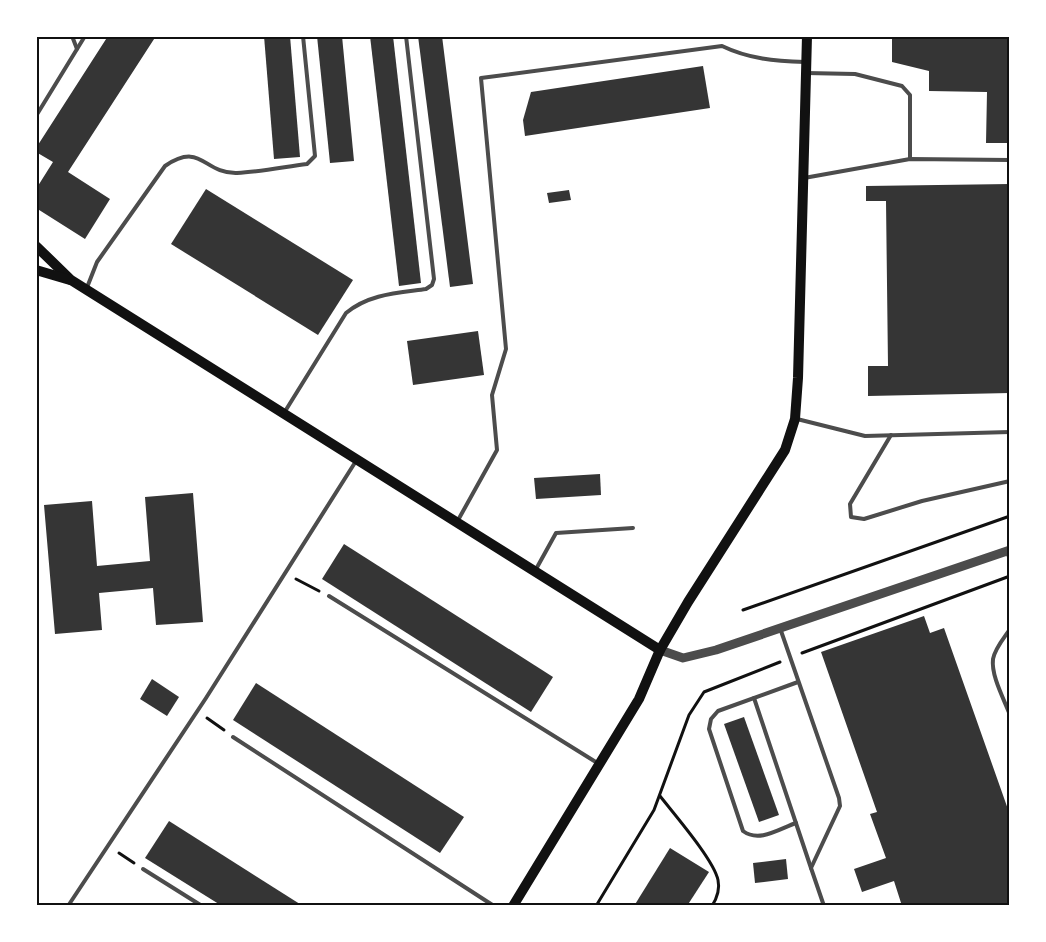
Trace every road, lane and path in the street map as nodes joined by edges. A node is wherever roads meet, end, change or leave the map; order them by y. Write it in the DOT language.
graph roads {
  1 [pos="72,36"];
  2 [pos="85,36"];
  3 [pos="303,36"];
  4 [pos="406,36"];
  5 [pos="808,36"];
  6 [pos="77,49"];
  7 [pos="807,62"];
  8 [pos="806,73"];
  9 [pos="38,111"];
  10 [pos="36,116"];
  11 [pos="910,159"];
  12 [pos="1010,160"];
  13 [pos="804,178"];
  14 [pos="36,246"];
  15 [pos="36,270"];
  16 [pos="71,280"];
  17 [pos="86,290"];
  18 [pos="284,414"];
  19 [pos="794,419"];
  20 [pos="1010,432"];
  21 [pos="891,435"];
  22 [pos="356,460"];
  23 [pos="1010,481"];
  24 [pos="1010,516"];
  25 [pos="457,523"];
  26 [pos="633,528"];
  27 [pos="1009,550"];
  28 [pos="1010,560"];
  29 [pos="534,572"];
  30 [pos="285,573"];
  31 [pos="329,596"];
  32 [pos="743,610"];
  33 [pos="780,628"];
  34 [pos="1010,629"];
  35 [pos="660,650"];
  36 [pos="798,682"];
  37 [pos="754,698"];
  38 [pos="197,712"];
  39 [pos="1010,715"];
  40 [pos="233,737"];
  41 [pos="599,764"];
  42 [pos="660,796"];
  43 [pos="796,823"];
  44 [pos="108,845"];
  45 [pos="811,868"];
  46 [pos="143,869"];
  47 [pos="68,906"];
  48 [pos="202,906"];
  49 [pos="494,906"];
  50 [pos="513,906"];
  51 [pos="712,906"];
  52 [pos="824,906"];
  1 -- 6 [label="lane"];
  2 -- 6 [label="lane"];
  3 -- 17 [label="lane"];
  4 -- 18 [label="lane"];
  5 -- 7 [label="main road"];
  6 -- 9 [label="lane"];
  7 -- 8 [label="main road"];
  7 -- 25 [label="lane"];
  8 -- 11 [label="lane"];
  8 -- 13 [label="main road"];
  9 -- 10 [label="lane"];
  11 -- 12 [label="lane"];
  11 -- 13 [label="lane"];
  13 -- 19 [label="main road"];
  14 -- 16 [label="main road"];
  15 -- 16 [label="main road"];
  16 -- 17 [label="main road"];
  17 -- 18 [label="main road"];
  18 -- 22 [label="main road"];
  19 -- 21 [label="lane"];
  19 -- 35 [label="main road"];
  20 -- 21 [label="lane"];
  21 -- 23 [label="lane"];
  22 -- 25 [label="main road"];
  22 -- 30 [label="lane"];
  24 -- 32 [label="path"];
  25 -- 29 [label="main road"];
  26 -- 29 [label="lane"];
  27 -- 28 [label="lane"];
  27 -- 33 [label="street"];
  29 -- 35 [label="main road"];
  30 -- 31 [label="path"];
  30 -- 38 [label="lane"];
  31 -- 41 [label="lane"];
  33 -- 35 [label="street"];
  33 -- 36 [label="lane"];
  34 -- 39 [label="lane"];
  35 -- 41 [label="main road"];
  36 -- 37 [label="lane"];
  36 -- 45 [label="lane"];
  37 -- 43 [label="lane"];
  37 -- 43 [label="lane"];
  38 -- 40 [label="path"];
  38 -- 44 [label="lane"];
  40 -- 49 [label="lane"];
  41 -- 50 [label="main road"];
  42 -- 51 [label="path"];
  43 -- 45 [label="lane"];
  44 -- 46 [label="path"];
  44 -- 47 [label="lane"];
  45 -- 52 [label="lane"];
  46 -- 48 [label="lane"];
}
